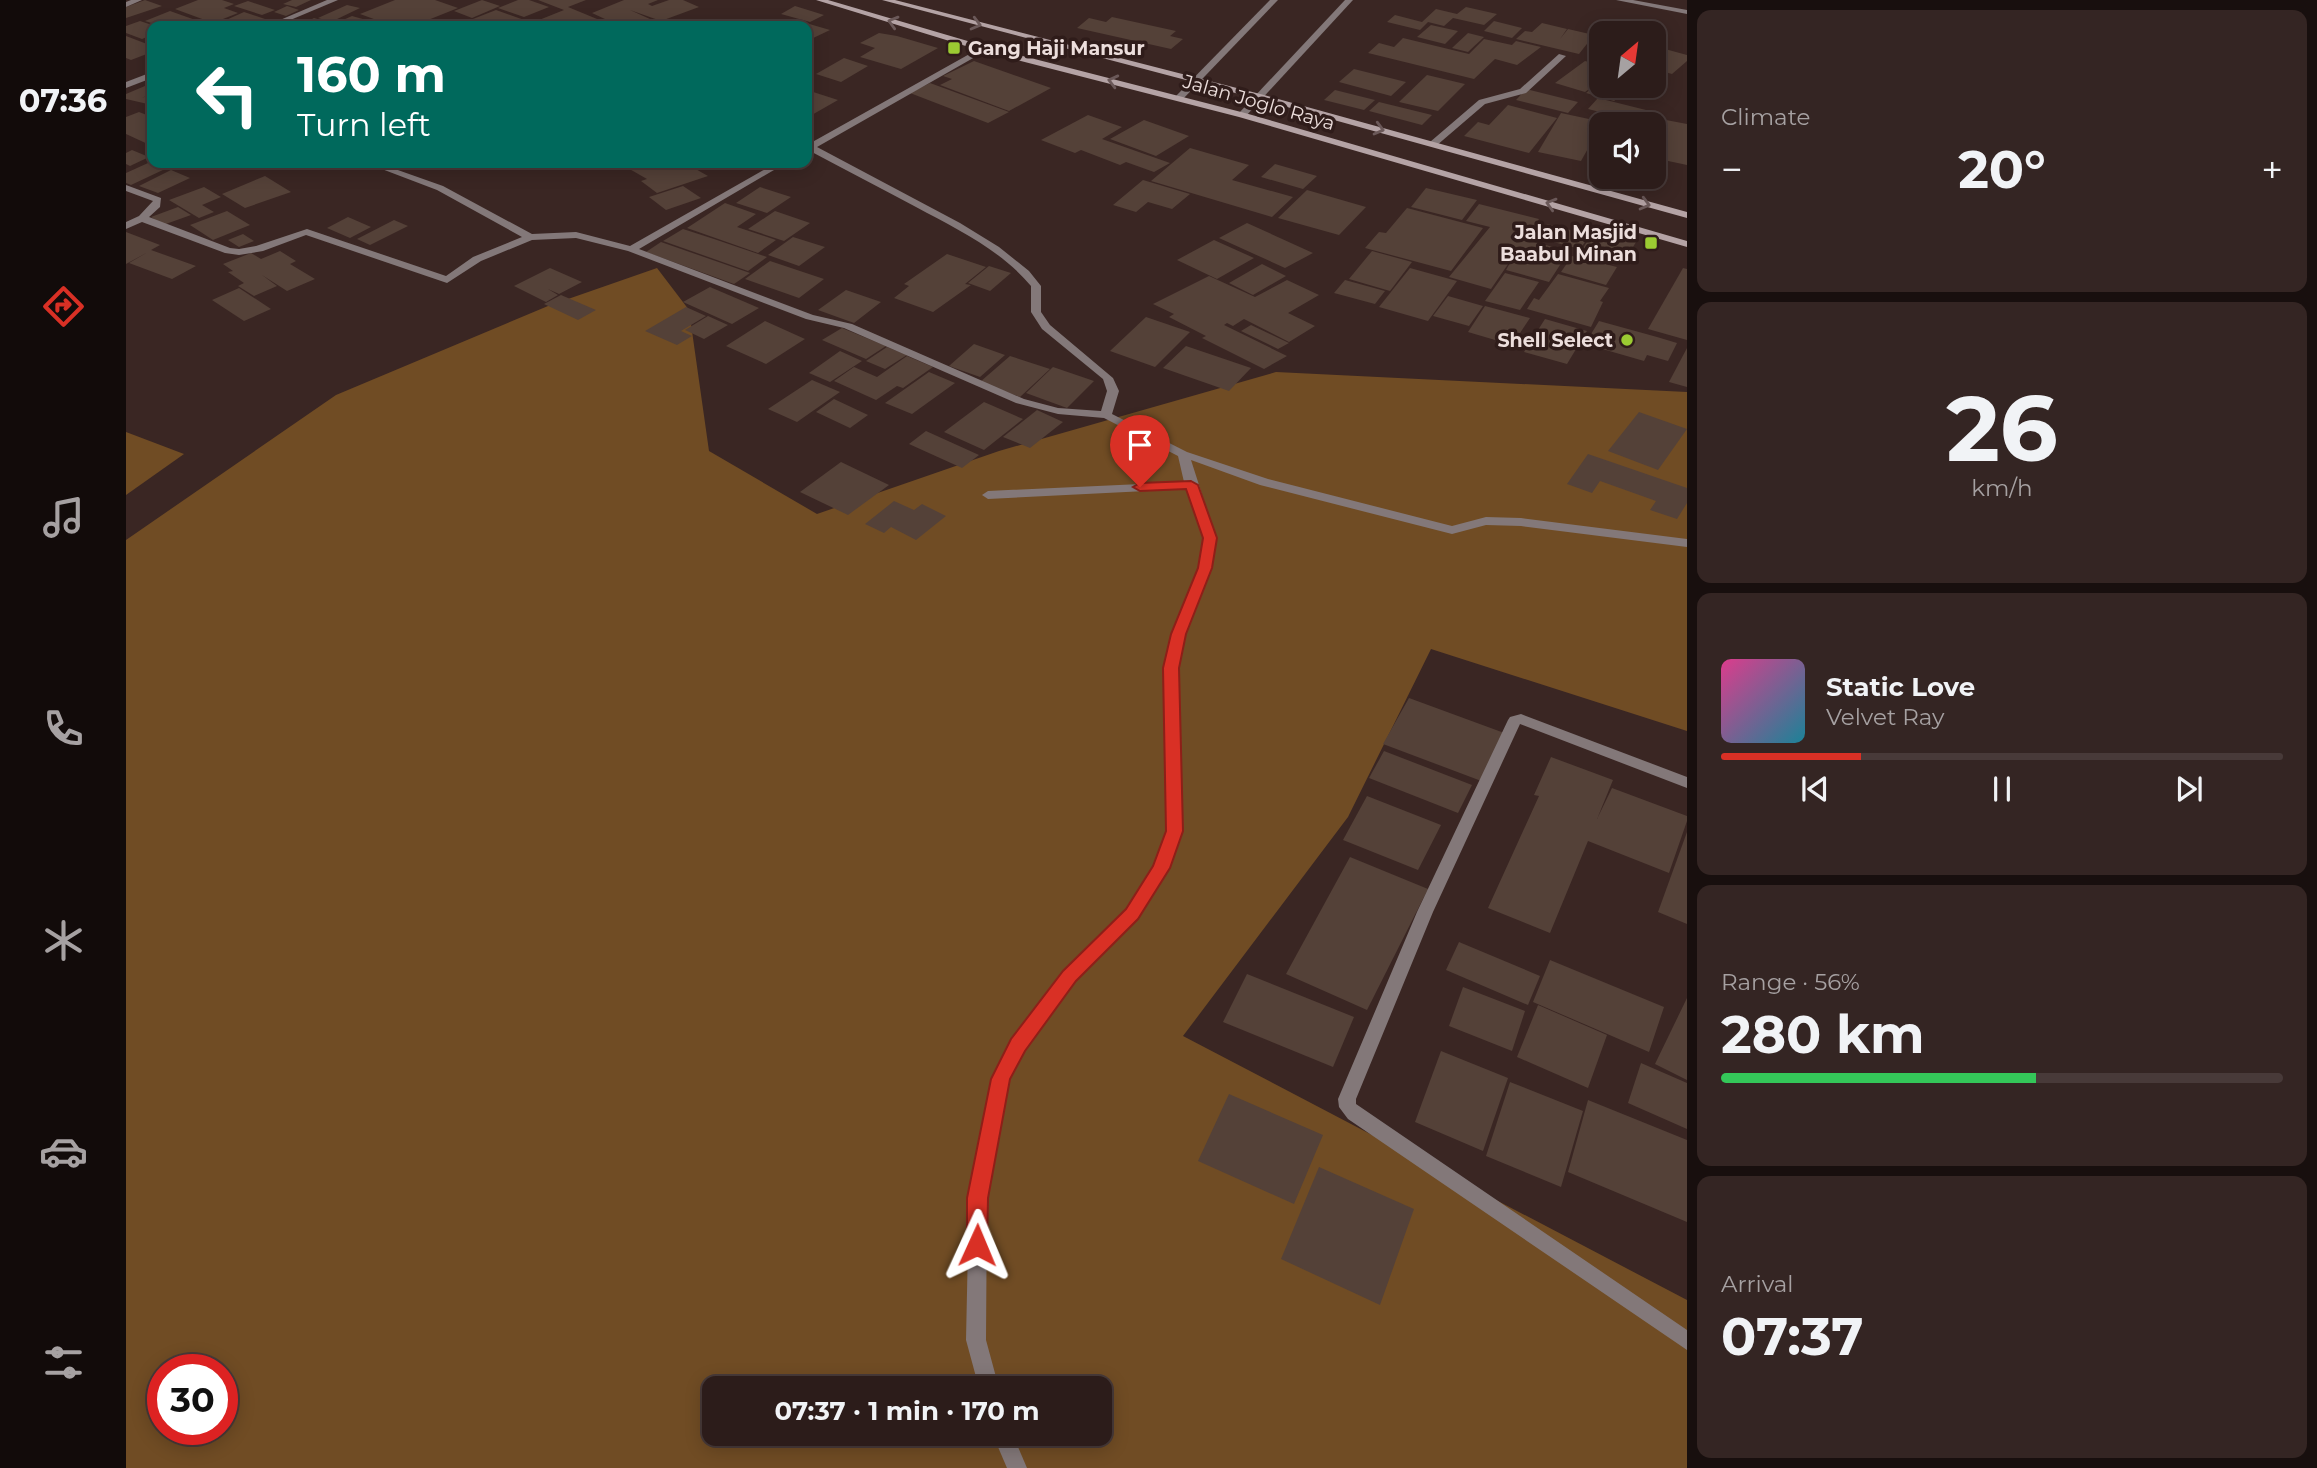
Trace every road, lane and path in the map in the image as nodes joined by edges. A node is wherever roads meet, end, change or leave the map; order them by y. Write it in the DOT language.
graph roads {
  1 [pos="138,0"];
  2 [pos="334,0"];
  3 [pos="820,0"];
  4 [pos="886,0"];
  5 [pos="1274,0"];
  6 [pos="1349,0"];
  7 [pos="1620,0"];
  8 [pos="126,5"];
  9 [pos="1687,12"];
  10 [pos="282,21"];
  11 [pos="985,49"];
  12 [pos="1562,56"];
  13 [pos="147,77"];
  14 [pos="1194,80"];
  15 [pos="126,85"];
  16 [pos="1261,97"];
  17 [pos="1179,98"];
  18 [pos="1242,115"];
  19 [pos="1433,144"];
  20 [pos="812,146"];
  21 [pos="812,150"];
  22 [pos="384,168"];
  23 [pos="773,168"];
  24 [pos="126,188"];
  25 [pos="1687,215"];
  26 [pos="142,218"];
  27 [pos="126,226"];
  28 [pos="530,237"];
  29 [pos="1687,244"];
  30 [pos="631,249"];
  31 [pos="1106,415"];
  32 [pos="1183,454"];
  33 [pos="1191,485"];
  34 [pos="988,495"];
  35 [pos="1687,542"];
  36 [pos="1687,783"];
  37 [pos="1687,1341"];
  38 [pos="986,1376"];
  39 [pos="1008,1446"];
  40 [pos="1017,1468"];
  1 -- 8 [label="street"];
  2 -- 10 [label="street"];
  11 -- 3 [label="main road, Jalan Joglo Raya, one-way"];
  4 -- 14 [label="main road, Jalan Joglo Raya, one-way"];
  5 -- 14 [label="street"];
  6 -- 16 [label="street"];
  7 -- 9 [label="street"];
  17 -- 11 [label="main road, Jalan Joglo Raya, one-way"];
  11 -- 20 [label="street"];
  12 -- 19 [label="street"];
  13 -- 15 [label="street"];
  14 -- 16 [label="main road, Jalan Joglo Raya"];
  14 -- 17 [label="street"];
  16 -- 18 [label="street"];
  16 -- 19 [label="main road, Jalan Joglo Raya, one-way"];
  17 -- 18 [label="main road, Jalan Joglo Raya"];
  29 -- 18 [label="main road, Jalan Joglo Raya, one-way"];
  19 -- 25 [label="main road, Jalan Joglo Raya, one-way"];
  21 -- 31 [label="street"];
  22 -- 28 [label="street"];
  23 -- 30 [label="street"];
  24 -- 26 [label="street"];
  26 -- 27 [label="street"];
  26 -- 28 [label="street"];
  28 -- 30 [label="street"];
  30 -- 31 [label="street"];
  31 -- 32 [label="street"];
  32 -- 33 [label="street"];
  32 -- 35 [label="street"];
  33 -- 34 [label="street"];
  33 -- 38 [label="street"];
  36 -- 37 [label="street"];
  39 -- 40 [label="street"];
}
